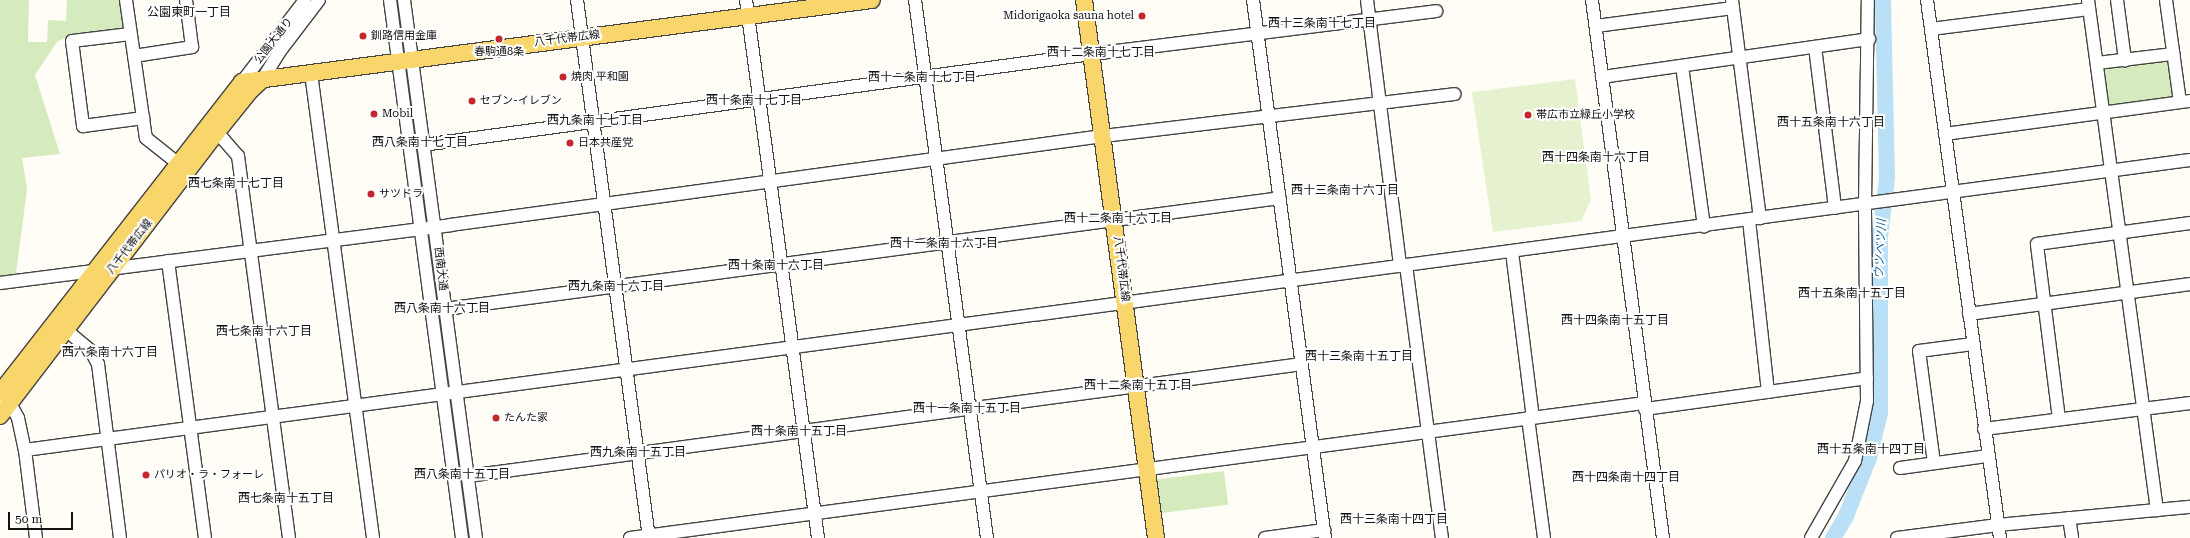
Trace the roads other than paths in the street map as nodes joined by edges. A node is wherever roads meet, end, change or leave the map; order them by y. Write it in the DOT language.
graph roads {
  1 [pos="126,0"];
  2 [pos="186,0"];
  3 [pos="306,0"];
  4 [pos="319,0"];
  5 [pos="390,0"];
  6 [pos="404,0"];
  7 [pos="577,0"];
  8 [pos="872,0"];
  9 [pos="915,0"];
  10 [pos="1084,0"];
  11 [pos="1253,0"];
  12 [pos="1366,0"];
  13 [pos="1592,0"];
  14 [pos="1868,0"];
  15 [pos="1927,0"];
  16 [pos="2117,0"];
  17 [pos="2166,0"];
  18 [pos="1733,4"];
  19 [pos="2088,4"];
  20 [pos="747,8"];
  21 [pos="1436,11"];
  22 [pos="1369,20"];
  23 [pos="1596,26"];
  24 [pos="1931,30"];
  25 [pos="1258,33"];
  26 [pos="130,34"];
  27 [pos="582,37"];
  28 [pos="1869,39"];
  29 [pos="1815,47"];
  30 [pos="1092,54"];
  31 [pos="2173,54"];
  32 [pos="134,56"];
  33 [pos="1739,58"];
  34 [pos="406,60"];
  35 [pos="2125,60"];
  36 [pos="2097,64"];
  37 [pos="1682,66"];
  38 [pos="311,73"];
  39 [pos="926,76"];
  40 [pos="1602,77"];
  41 [pos="262,80"];
  42 [pos="242,82"];
  43 [pos="1455,94"];
  44 [pos="759,98"];
  45 [pos="1381,102"];
  46 [pos="2185,102"];
  47 [pos="2104,112"];
  48 [pos="1269,115"];
  49 [pos="142,118"];
  50 [pos="593,120"];
  51 [pos="217,132"];
  52 [pos="1945,134"];
  53 [pos="1103,136"];
  54 [pos="423,145"];
  55 [pos="936,159"];
  56 [pos="2190,160"];
  57 [pos="183,167"];
  58 [pos="2111,170"];
  59 [pos="770,181"];
  60 [pos="1952,192"];
  61 [pos="1280,198"];
  62 [pos="1868,203"];
  63 [pos="604,204"];
  64 [pos="1835,208"];
  65 [pos="1115,219"];
  66 [pos="1754,219"];
  67 [pos="2190,223"];
  68 [pos="1704,226"];
  69 [pos="435,227"];
  70 [pos="420,229"];
  71 [pos="2118,233"];
  72 [pos="1623,236"];
  73 [pos="334,239"];
  74 [pos="948,242"];
  75 [pos="251,250"];
  76 [pos="1512,252"];
  77 [pos="168,261"];
  78 [pos="782,265"];
  79 [pos="1403,266"];
  80 [pos="114,268"];
  81 [pos="95,270"];
  82 [pos="1290,280"];
  83 [pos="0,283"];
  84 [pos="2190,286"];
  85 [pos="616,288"];
  86 [pos="2128,292"];
  87 [pos="1125,302"];
  88 [pos="2045,303"];
  89 [pos="445,309"];
  90 [pos="1969,314"];
  91 [pos="959,324"];
  92 [pos="61,325"];
  93 [pos="1973,344"];
  94 [pos="792,348"];
  95 [pos="1302,364"];
  96 [pos="627,370"];
  97 [pos="1867,378"];
  98 [pos="1136,387"];
  99 [pos="457,392"];
  100 [pos="1768,392"];
  101 [pos="442,394"];
  102 [pos="3,398"];
  103 [pos="2190,403"];
  104 [pos="356,405"];
  105 [pos="1645,406"];
  106 [pos="970,409"];
  107 [pos="2142,409"];
  108 [pos="0,416"];
  109 [pos="273,417"];
  110 [pos="1531,418"];
  111 [pos="2059,420"];
  112 [pos="191,427"];
  113 [pos="1984,429"];
  114 [pos="804,430"];
  115 [pos="1427,432"];
  116 [pos="107,439"];
  117 [pos="1313,448"];
  118 [pos="25,450"];
  119 [pos="638,452"];
  120 [pos="1988,456"];
  121 [pos="1934,463"];
  122 [pos="1900,468"];
  123 [pos="1146,469"];
  124 [pos="468,476"];
  125 [pos="981,491"];
  126 [pos="2190,507"];
  127 [pos="2157,510"];
  128 [pos="815,513"];
  129 [pos="2069,518"];
  130 [pos="1998,525"];
  131 [pos="1324,534"];
  132 [pos="649,537"];
  133 [pos="36,538"];
  134 [pos="120,538"];
  135 [pos="205,538"];
  136 [pos="289,538"];
  137 [pos="374,538"];
  138 [pos="462,538"];
  139 [pos="476,538"];
  140 [pos="630,538"];
  141 [pos="818,538"];
  142 [pos="987,538"];
  143 [pos="1156,538"];
  144 [pos="1265,538"];
  145 [pos="1442,538"];
  146 [pos="1544,538"];
  147 [pos="1663,538"];
  148 [pos="1811,538"];
  149 [pos="1897,538"];
  150 [pos="2000,538"];
  151 [pos="2072,538"];
  1 -- 26 [label="street"];
  2 -- 32 [label="street"];
  3 -- 42 [label="street, 公園大通り"];
  4 -- 41 [label="street, 公園大通り"];
  5 -- 34 [label="street, 西南大通"];
  6 -- 34 [label="street, 西南大通"];
  7 -- 27 [label="street"];
  8 -- 20 [label="main road, 八千代帯広線"];
  9 -- 39 [label="street"];
  10 -- 30 [label="main road, 八千代帯広線"];
  11 -- 25 [label="street"];
  12 -- 22 [label="street"];
  13 -- 23 [label="street"];
  14 -- 28 [label="street"];
  15 -- 24 [label="street"];
  16 -- 35 [label="street"];
  17 -- 31 [label="street"];
  18 -- 23 [label="street"];
  18 -- 33 [label="street"];
  19 -- 24 [label="street"];
  19 -- 36 [label="street"];
  20 -- 27 [label="main road, 八千代帯広線"];
  20 -- 44 [label="street"];
  21 -- 22 [label="street"];
  22 -- 25 [label="street"];
  22 -- 45 [label="street"];
  23 -- 40 [label="street"];
  24 -- 52 [label="street"];
  25 -- 30 [label="street"];
  25 -- 48 [label="street"];
  26 -- 32 [label="street"];
  26 -- 49 [label="street"];
  27 -- 34 [label="main road, 八千代帯広線"];
  27 -- 50 [label="street"];
  28 -- 29 [label="street"];
  28 -- 62 [label="street"];
  29 -- 33 [label="street"];
  29 -- 64 [label="street"];
  30 -- 39 [label="street"];
  30 -- 53 [label="main road, 八千代帯広線"];
  31 -- 35 [label="street"];
  31 -- 46 [label="street"];
  32 -- 49 [label="street"];
  33 -- 37 [label="street"];
  33 -- 66 [label="street"];
  34 -- 38 [label="main road, 八千代帯広線"];
  34 -- 54 [label="street, 西南大通"];
  34 -- 70 [label="street, 西南大通"];
  35 -- 36 [label="street"];
  36 -- 47 [label="street"];
  37 -- 40 [label="street"];
  37 -- 68 [label="street"];
  38 -- 41 [label="main road, 八千代帯広線"];
  38 -- 73 [label="street"];
  39 -- 44 [label="street"];
  39 -- 55 [label="street"];
  40 -- 72 [label="street"];
  41 -- 42 [label="main road, 八千代帯広線"];
  41 -- 51 [label="main road, 八千代帯広線"];
  42 -- 57 [label="main road, 八千代帯広線"];
  43 -- 45 [label="street"];
  44 -- 50 [label="street"];
  44 -- 59 [label="street"];
  45 -- 48 [label="street"];
  45 -- 79 [label="street"];
  46 -- 47 [label="street"];
  47 -- 52 [label="street"];
  47 -- 58 [label="street"];
  48 -- 53 [label="street"];
  48 -- 61 [label="street"];
  49 -- 57 [label="street"];
  50 -- 54 [label="street"];
  50 -- 63 [label="street"];
  51 -- 57 [label="main road, 八千代帯広線"];
  51 -- 75 [label="street"];
  52 -- 60 [label="street"];
  53 -- 55 [label="street"];
  53 -- 65 [label="main road, 八千代帯広線"];
  54 -- 69 [label="street, 西南大通"];
  55 -- 59 [label="street"];
  55 -- 74 [label="street"];
  56 -- 58 [label="street"];
  57 -- 80 [label="main road, 八千代帯広線"];
  57 -- 81 [label="main road, 八千代帯広線"];
  58 -- 60 [label="street"];
  58 -- 71 [label="street"];
  59 -- 63 [label="street"];
  59 -- 78 [label="street"];
  60 -- 62 [label="street"];
  60 -- 90 [label="street"];
  61 -- 65 [label="street"];
  61 -- 82 [label="street"];
  62 -- 64 [label="street"];
  62 -- 97 [label="street"];
  63 -- 69 [label="street"];
  63 -- 85 [label="street"];
  64 -- 66 [label="street"];
  65 -- 74 [label="street"];
  65 -- 87 [label="main road, 八千代帯広線"];
  66 -- 68 [label="street"];
  66 -- 100 [label="street"];
  67 -- 71 [label="street"];
  68 -- 72 [label="street"];
  69 -- 70 [label="street"];
  69 -- 89 [label="street, 西南大通"];
  70 -- 73 [label="street"];
  70 -- 101 [label="street, 西南大通"];
  71 -- 86 [label="street"];
  71 -- 88 [label="street"];
  72 -- 76 [label="street"];
  72 -- 105 [label="street"];
  73 -- 75 [label="street"];
  73 -- 104 [label="street"];
  74 -- 78 [label="street"];
  74 -- 91 [label="street"];
  75 -- 77 [label="street"];
  75 -- 109 [label="street"];
  76 -- 79 [label="street"];
  76 -- 110 [label="street"];
  77 -- 80 [label="street"];
  77 -- 112 [label="street"];
  78 -- 85 [label="street"];
  78 -- 94 [label="street"];
  79 -- 82 [label="street"];
  79 -- 115 [label="street"];
  80 -- 81 [label="street"];
  80 -- 92 [label="main road, 八千代帯広線"];
  81 -- 83 [label="street"];
  81 -- 92 [label="main road, 八千代帯広線"];
  82 -- 87 [label="street"];
  82 -- 95 [label="street"];
  84 -- 86 [label="street"];
  85 -- 89 [label="street"];
  85 -- 96 [label="street"];
  86 -- 88 [label="street"];
  86 -- 107 [label="street"];
  87 -- 91 [label="street"];
  87 -- 98 [label="main road, 八千代帯広線"];
  88 -- 90 [label="street"];
  88 -- 111 [label="street"];
  89 -- 99 [label="street, 西南大通"];
  90 -- 93 [label="street"];
  91 -- 94 [label="street"];
  91 -- 106 [label="street"];
  92 -- 102 [label="main road, 八千代帯広線"];
  92 -- 116 [label="street"];
  93 -- 113 [label="street"];
  93 -- 121 [label="street"];
  94 -- 96 [label="street"];
  94 -- 114 [label="street"];
  95 -- 98 [label="street"];
  95 -- 117 [label="street"];
  96 -- 99 [label="street"];
  96 -- 119 [label="street"];
  97 -- 100 [label="street"];
  97 -- 148 [label="street"];
  98 -- 106 [label="street"];
  98 -- 123 [label="main road, 八千代帯広線"];
  99 -- 101 [label="street"];
  99 -- 124 [label="street, 西南大通"];
  100 -- 105 [label="street"];
  101 -- 104 [label="street"];
  101 -- 138 [label="street, 西南大通"];
  102 -- 108 [label="main road, 八千代帯広線"];
  102 -- 118 [label="street"];
  103 -- 107 [label="street"];
  104 -- 109 [label="street"];
  104 -- 137 [label="street"];
  105 -- 110 [label="street"];
  105 -- 147 [label="street"];
  106 -- 114 [label="street"];
  106 -- 125 [label="street"];
  107 -- 111 [label="street"];
  107 -- 127 [label="street"];
  109 -- 112 [label="street"];
  109 -- 136 [label="street"];
  110 -- 115 [label="street"];
  110 -- 146 [label="street"];
  111 -- 113 [label="street"];
  112 -- 116 [label="street"];
  112 -- 135 [label="street"];
  113 -- 120 [label="street"];
  114 -- 119 [label="street"];
  114 -- 128 [label="street"];
  115 -- 117 [label="street"];
  115 -- 145 [label="street"];
  116 -- 118 [label="street"];
  116 -- 134 [label="street"];
  117 -- 123 [label="street"];
  117 -- 131 [label="street"];
  118 -- 133 [label="street"];
  119 -- 124 [label="street"];
  119 -- 132 [label="street"];
  120 -- 121 [label="street"];
  120 -- 130 [label="street"];
  121 -- 122 [label="street"];
  123 -- 125 [label="street"];
  123 -- 143 [label="main road, 八千代帯広線"];
  124 -- 139 [label="street, 西南大通"];
  125 -- 128 [label="street"];
  125 -- 142 [label="street"];
  126 -- 127 [label="street"];
  127 -- 129 [label="street"];
  128 -- 132 [label="street"];
  128 -- 141 [label="street"];
  129 -- 130 [label="street"];
  129 -- 151 [label="street"];
  130 -- 149 [label="street"];
  130 -- 150 [label="street"];
  131 -- 144 [label="street"];
  132 -- 140 [label="street"];
}
